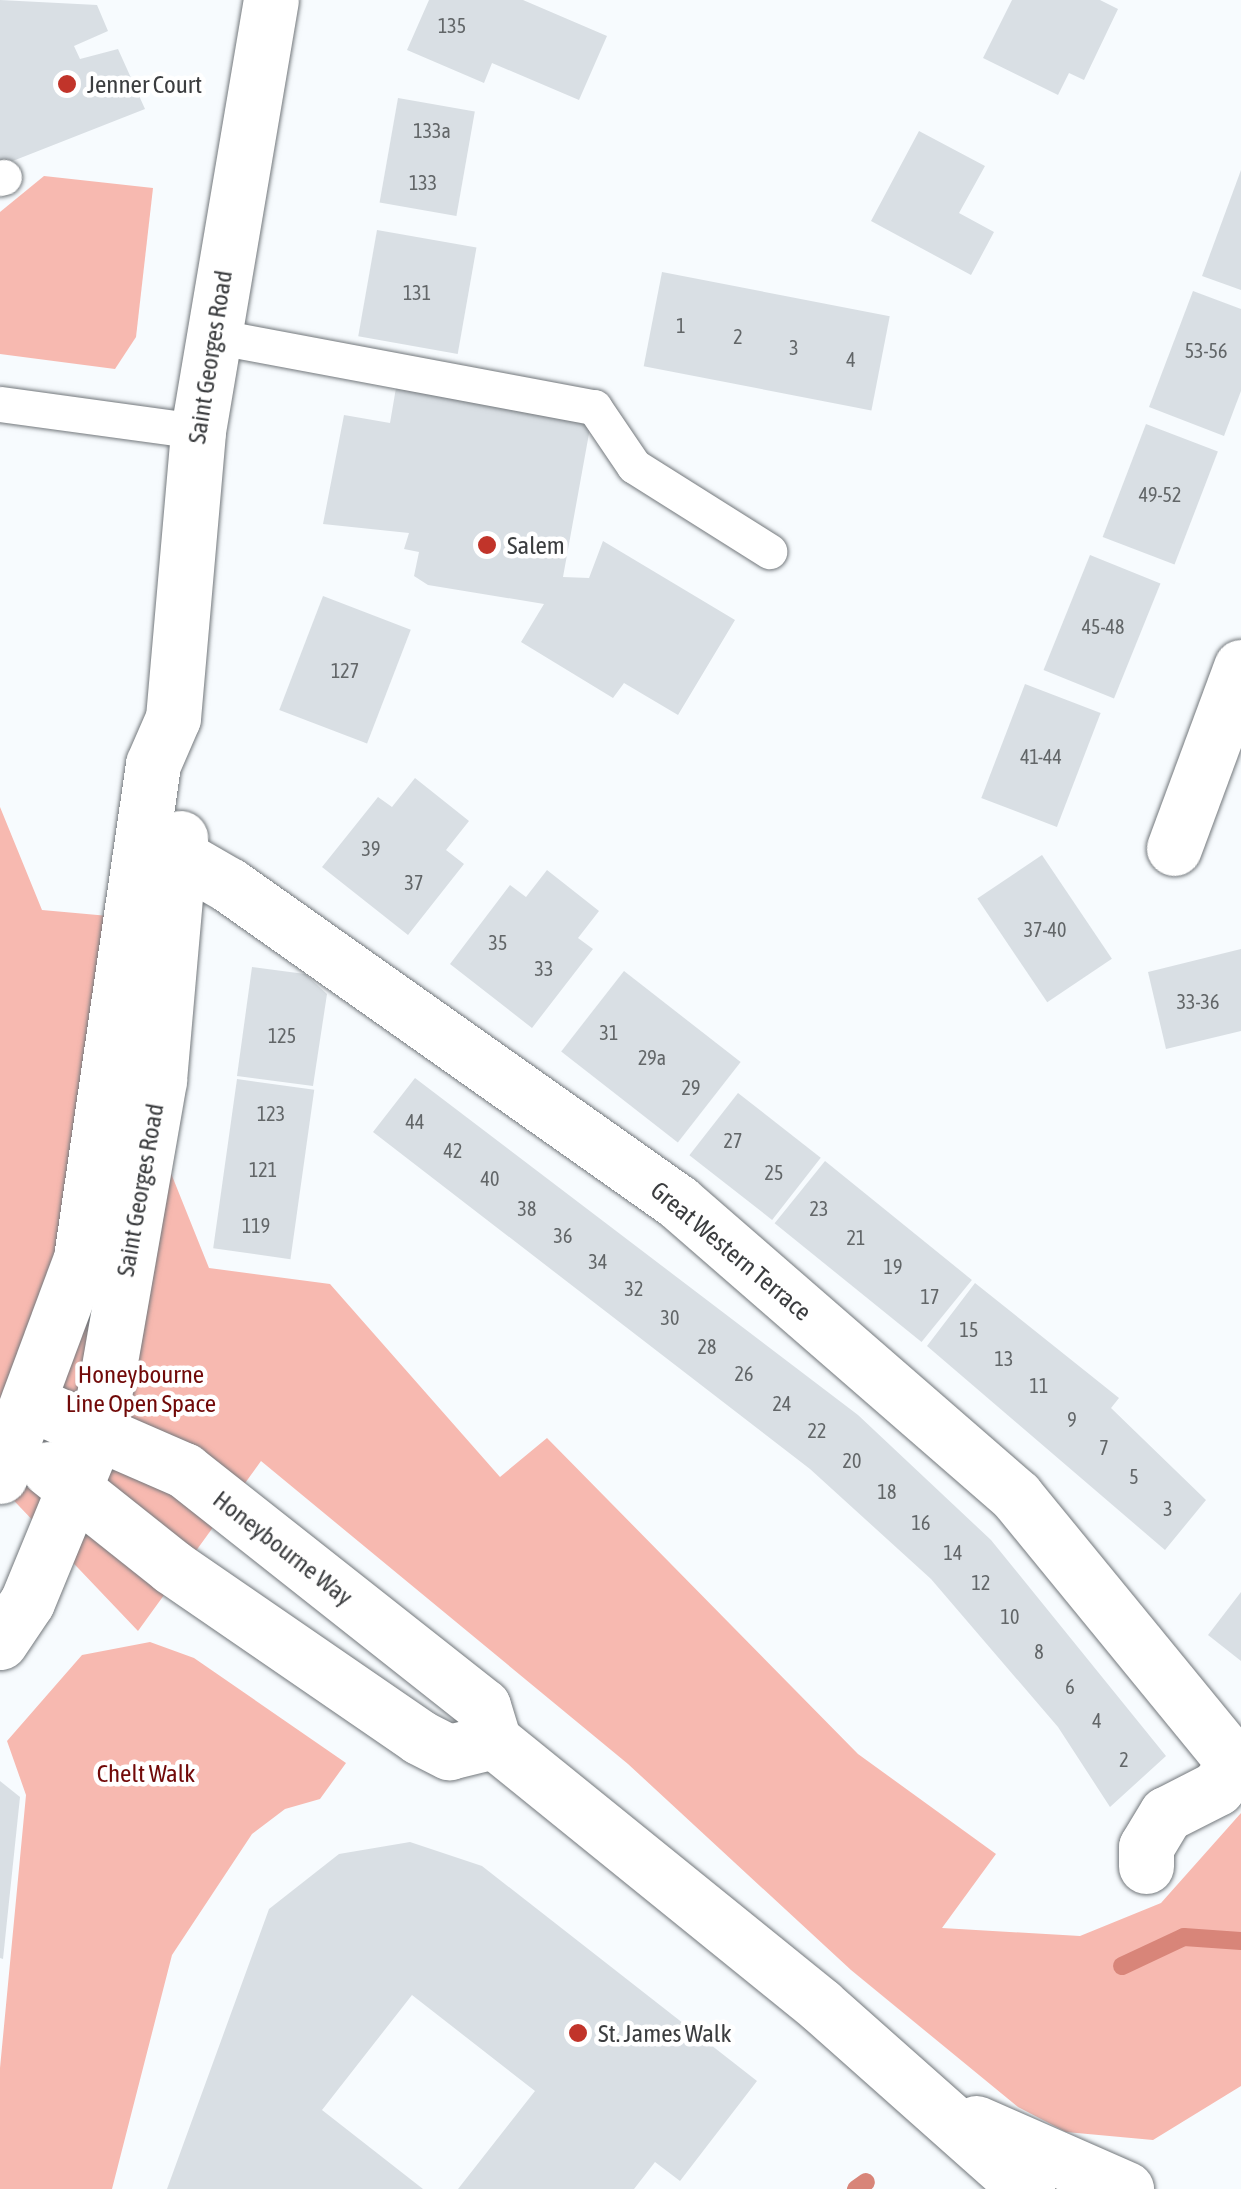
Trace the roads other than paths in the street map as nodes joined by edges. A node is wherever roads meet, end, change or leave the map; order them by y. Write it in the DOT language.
graph roads {
  1 [pos="271,0"];
  2 [pos="213,336"];
  3 [pos="0,404"];
  4 [pos="198,431"];
  5 [pos="769,551"];
  6 [pos="1241,667"];
  7 [pos="161,844"];
  8 [pos="1174,848"];
  9 [pos="134,1086"];
  10 [pos="98,1430"];
  11 [pos="16,1442"];
  12 [pos="76,1487"];
  13 [pos="0,1642"];
  14 [pos="494,1740"];
  15 [pos="1238,1759"];
  16 [pos="1146,1866"];
  17 [pos="942,2108"];
  18 [pos="1028,2189"];
  19 [pos="1126,2189"];
  1 -- 2 [label="street, Saint Georges Road"];
  2 -- 4 [label="street, Saint Georges Road"];
  2 -- 5 [label="lane"];
  3 -- 4 [label="lane"];
  4 -- 7 [label="street, Saint Georges Road"];
  6 -- 8 [label="street"];
  7 -- 9 [label="street, Saint Georges Road"];
  7 -- 15 [label="street, Great Western Terrace"];
  9 -- 10 [label="street, Saint Georges Road"];
  9 -- 11 [label="street, Saint Georges Road"];
  10 -- 11 [label="street, Honeybourne Way"];
  10 -- 12 [label="street, Saint Georges Road"];
  10 -- 14 [label="street, Honeybourne Way"];
  11 -- 12 [label="street"];
  12 -- 13 [label="street, Saint Georges Road"];
  12 -- 14 [label="street"];
  14 -- 17 [label="street, Honeybourne Way"];
  15 -- 16 [label="street"];
  17 -- 18 [label="street, Honeybourne Way"];
  17 -- 19 [label="street, Honeybourne Way"];
}
